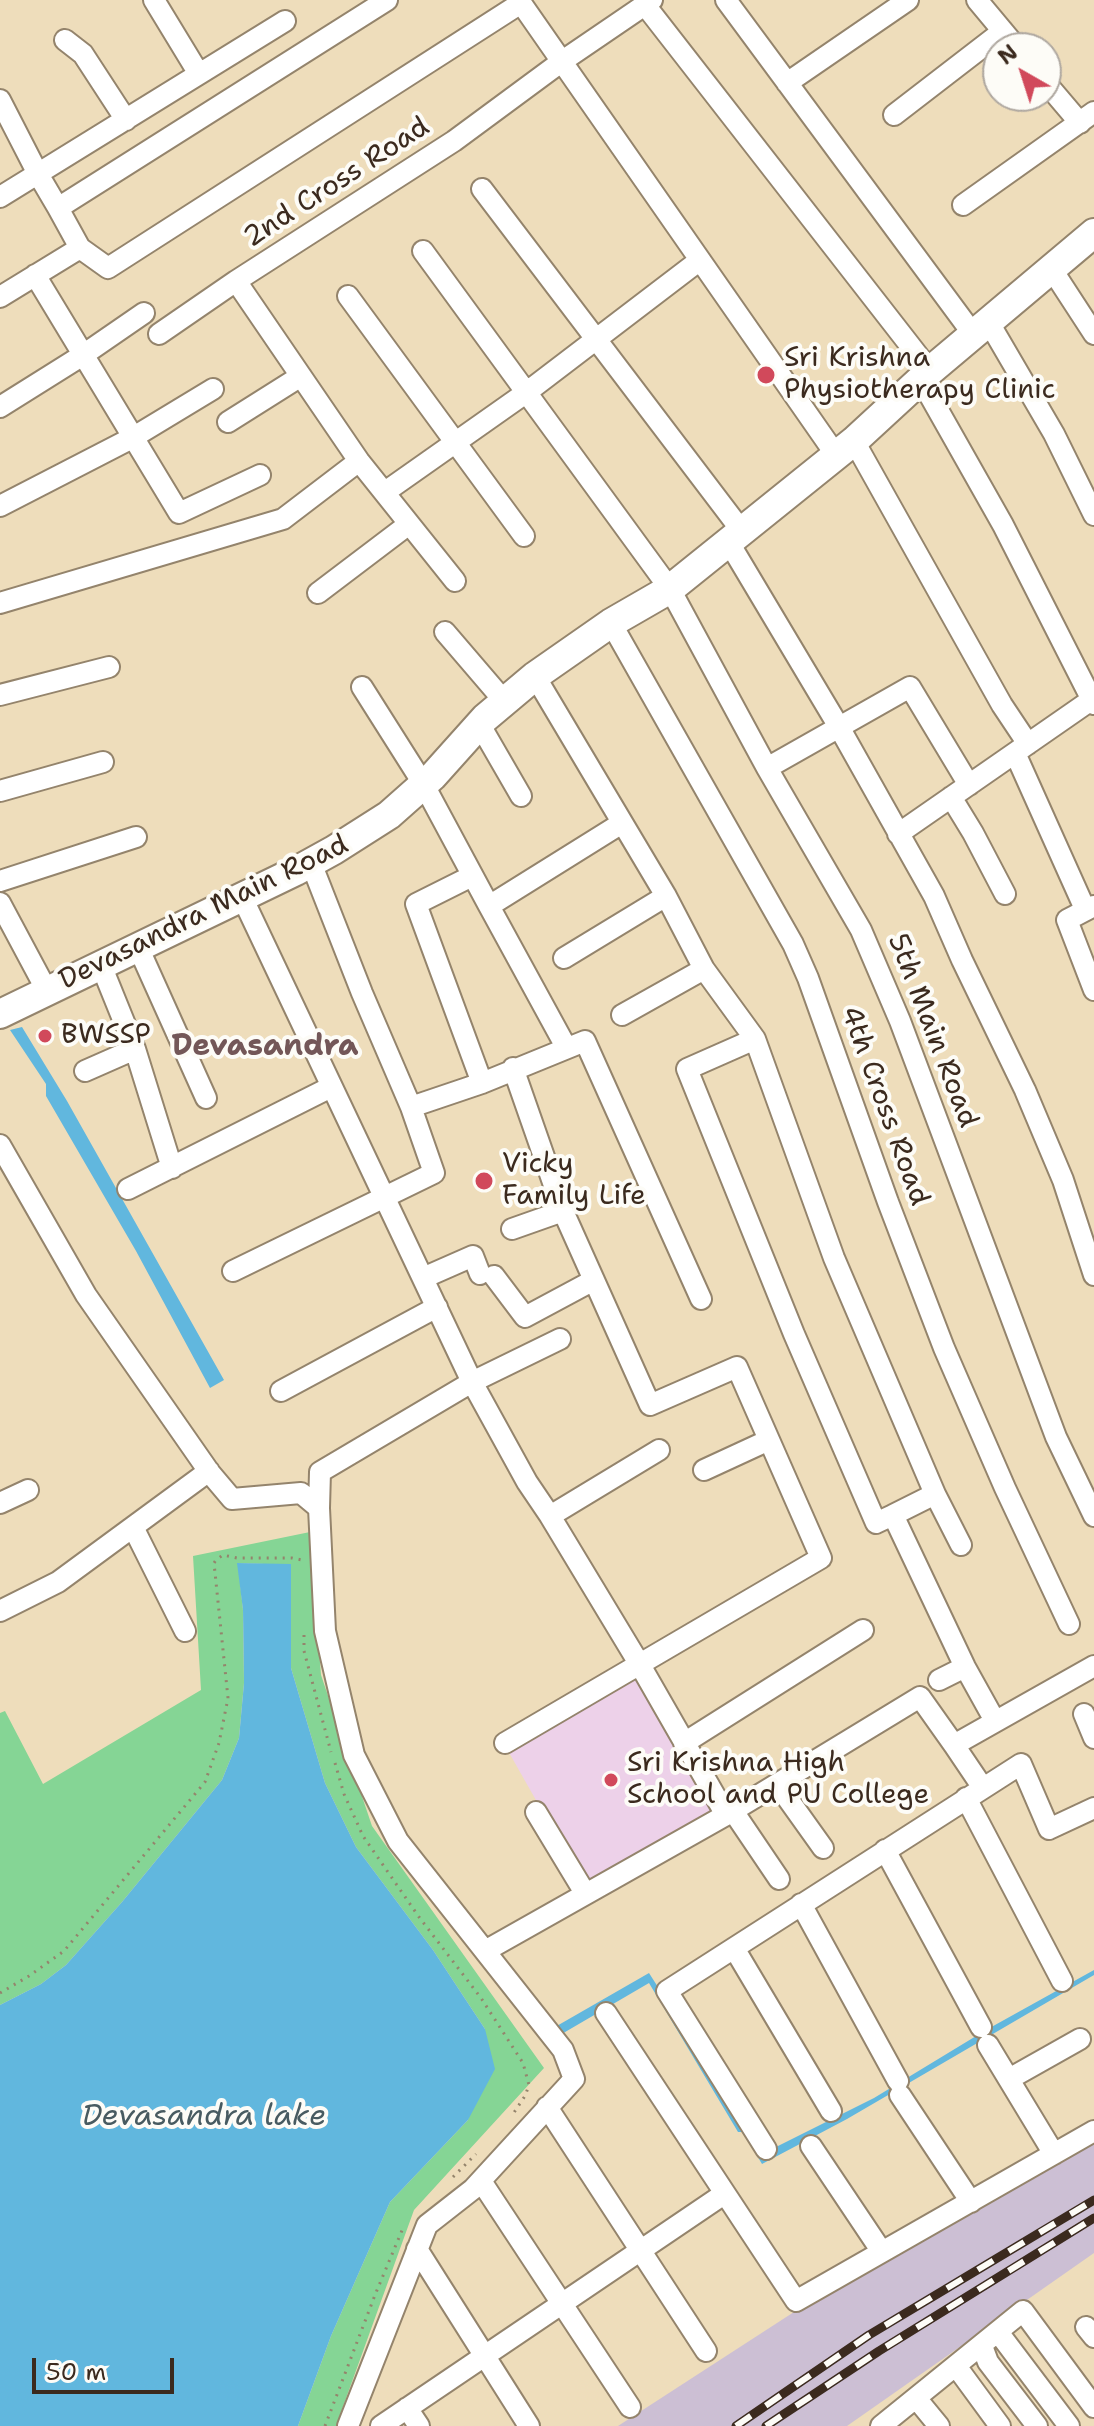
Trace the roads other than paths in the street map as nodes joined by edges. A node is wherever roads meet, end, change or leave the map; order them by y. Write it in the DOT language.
graph roads {
  1 [pos="154,0"];
  2 [pos="387,0"];
  3 [pos="726,0"];
  4 [pos="908,0"];
  5 [pos="977,0"];
  6 [pos="520,1"];
  7 [pos="648,3"];
  8 [pos="285,21"];
  9 [pos="1003,31"];
  10 [pos="65,40"];
  11 [pos="561,62"];
  12 [pos="199,74"];
  13 [pos="787,83"];
  14 [pos="1062,96"];
  15 [pos="0,100"];
  16 [pos="894,115"];
  17 [pos="1087,117"];
  18 [pos="126,120"];
  19 [pos="38,174"];
  20 [pos="482,189"];
  21 [pos="0,197"];
  22 [pos="963,205"];
  23 [pos="58,208"];
  24 [pos="1094,233"];
  25 [pos="80,248"];
  26 [pos="423,251"];
  27 [pos="700,260"];
  28 [pos="1051,268"];
  29 [pos="35,275"];
  30 [pos="236,281"];
  31 [pos="348,296"];
  32 [pos="0,297"];
  33 [pos="144,313"];
  34 [pos="980,327"];
  35 [pos="159,334"];
  36 [pos="1094,334"];
  37 [pos="83,355"];
  38 [pos="925,375"];
  39 [pos="301,376"];
  40 [pos="213,389"];
  41 [pos="527,392"];
  42 [pos="0,407"];
  43 [pos="228,422"];
  44 [pos="132,438"];
  45 [pos="455,443"];
  46 [pos="839,445"];
  47 [pos="359,461"];
  48 [pos="260,475"];
  49 [pos="385,492"];
  50 [pos="0,506"];
  51 [pos="1094,515"];
  52 [pos="409,524"];
  53 [pos="524,536"];
  54 [pos="735,536"];
  55 [pos="455,581"];
  56 [pos="670,589"];
  57 [pos="318,593"];
  58 [pos="0,603"];
  59 [pos="611,623"];
  60 [pos="445,632"];
  61 [pos="109,667"];
  62 [pos="535,676"];
  63 [pos="362,687"];
  64 [pos="0,695"];
  65 [pos="1093,701"];
  66 [pos="505,702"];
  67 [pos="480,725"];
  68 [pos="839,727"];
  69 [pos="1021,749"];
  70 [pos="103,762"];
  71 [pos="767,768"];
  72 [pos="424,785"];
  73 [pos="969,785"];
  74 [pos="0,791"];
  75 [pos="521,796"];
  76 [pos="951,797"];
  77 [pos="622,823"];
  78 [pos="898,834"];
  79 [pos="136,837"];
  80 [pos="311,863"];
  81 [pos="472,876"];
  82 [pos="0,881"];
  83 [pos="1005,894"];
  84 [pos="666,896"];
  85 [pos="242,897"];
  86 [pos="0,903"];
  87 [pos="489,906"];
  88 [pos="1090,908"];
  89 [pos="138,947"];
  90 [pos="564,958"];
  91 [pos="101,965"];
  92 [pos="704,969"];
  93 [pos="1094,990"];
  94 [pos="47,991"];
  95 [pos="6,1011"];
  96 [pos="622,1015"];
  97 [pos="755,1039"];
  98 [pos="566,1047"];
  99 [pos="135,1049"];
  100 [pos="513,1068"];
  101 [pos="85,1071"];
  102 [pos="482,1083"];
  103 [pos="331,1087"];
  104 [pos="206,1098"];
  105 [pos="411,1107"];
  106 [pos="0,1145"];
  107 [pos="172,1168"];
  108 [pos="128,1189"];
  109 [pos="385,1198"];
  110 [pos="563,1211"];
  111 [pos="512,1229"];
  112 [pos="233,1271"];
  113 [pos="1094,1275"];
  114 [pos="423,1278"];
  115 [pos="594,1280"];
  116 [pos="701,1299"];
  117 [pos="437,1307"];
  118 [pos="560,1339"];
  119 [pos="472,1382"];
  120 [pos="281,1391"];
  121 [pos="769,1440"];
  122 [pos="659,1450"];
  123 [pos="704,1470"];
  124 [pos="209,1471"];
  125 [pos="28,1490"];
  126 [pos="935,1494"];
  127 [pos="0,1503"];
  128 [pos="319,1508"];
  129 [pos="893,1515"];
  130 [pos="550,1516"];
  131 [pos="1094,1516"];
  132 [pos="133,1527"];
  133 [pos="961,1545"];
  134 [pos="0,1611"];
  135 [pos="1069,1624"];
  136 [pos="863,1630"];
  137 [pos="185,1631"];
  138 [pos="640,1665"];
  139 [pos="1094,1666"];
  140 [pos="965,1667"];
  141 [pos="939,1680"];
  142 [pos="1084,1714"];
  143 [pos="995,1721"];
  144 [pos="1094,1738"];
  145 [pos="505,1743"];
  146 [pos="684,1743"];
  147 [pos="954,1745"];
  148 [pos="778,1785"];
  149 [pos="974,1793"];
  150 [pos="1094,1808"];
  151 [pos="536,1812"];
  152 [pos="729,1813"];
  153 [pos="823,1848"];
  154 [pos="885,1850"];
  155 [pos="779,1879"];
  156 [pos="585,1893"];
  157 [pos="801,1904"];
  158 [pos="734,1948"];
  159 [pos="485,1951"];
  160 [pos="1062,1981"];
  161 [pos="606,2013"];
  162 [pos="1080,2039"];
  163 [pos="1009,2079"];
  164 [pos="547,2107"];
  165 [pos="831,2111"];
  166 [pos="1094,2131"];
  167 [pos="811,2146"];
  168 [pos="766,2149"];
  169 [pos="1054,2154"];
  170 [pos="481,2181"];
  171 [pos="724,2194"];
  172 [pos="971,2202"];
  173 [pos="417,2249"];
  174 [pos="640,2250"];
  175 [pos="882,2252"];
  176 [pos="562,2303"];
  177 [pos="998,2332"];
  178 [pos="982,2346"];
  179 [pos="706,2351"];
  180 [pos="485,2356"];
  181 [pos="956,2366"];
  182 [pos="1071,2379"];
  183 [pos="1045,2395"];
  184 [pos="916,2398"];
  185 [pos="630,2407"];
  186 [pos="1094,2407"];
  187 [pos="407,2408"];
  188 [pos="1024,2409"];
  189 [pos="348,2426"];
  190 [pos="381,2426"];
  191 [pos="419,2426"];
  192 [pos="529,2426"];
  193 [pos="881,2426"];
  194 [pos="939,2426"];
  195 [pos="1000,2426"];
  196 [pos="1037,2426"];
  197 [pos="1069,2426"];
  1 -- 12 [label="street"];
  2 -- 23 [label="street"];
  3 -- 13 [label="street"];
  4 -- 13 [label="street"];
  5 -- 9 [label="street"];
  6 -- 11 [label="street"];
  6 -- 25 [label="street"];
  7 -- 11 [label="street, 2nd Cross Road"];
  7 -- 38 [label="street"];
  8 -- 12 [label="street"];
  9 -- 16 [label="street"];
  10 -- 18 [label="street"];
  11 -- 27 [label="street"];
  11 -- 30 [label="street, 2nd Cross Road"];
  12 -- 18 [label="street"];
  13 -- 34 [label="street"];
  14 -- 17 [label="street"];
  15 -- 19 [label="street"];
  17 -- 22 [label="street"];
  18 -- 19 [label="street"];
  19 -- 21 [label="street"];
  19 -- 23 [label="street"];
  20 -- 54 [label="street"];
  23 -- 25 [label="street"];
  24 -- 28 [label="main road, Devasandra Main Road"];
  25 -- 29 [label="street"];
  26 -- 41 [label="street, 5th Main Road"];
  27 -- 41 [label="street"];
  27 -- 46 [label="street"];
  28 -- 34 [label="main road, Devasandra Main Road"];
  28 -- 36 [label="street"];
  29 -- 32 [label="street"];
  29 -- 37 [label="street"];
  30 -- 35 [label="street"];
  30 -- 39 [label="street, 2nd Cross Road"];
  31 -- 45 [label="street"];
  33 -- 37 [label="street"];
  34 -- 38 [label="main road, Devasandra Main Road"];
  34 -- 51 [label="street"];
  37 -- 42 [label="street"];
  37 -- 44 [label="street"];
  38 -- 46 [label="main road, Devasandra Main Road"];
  38 -- 65 [label="street"];
  39 -- 43 [label="street"];
  39 -- 47 [label="street, 2nd Cross Road"];
  40 -- 44 [label="street"];
  41 -- 45 [label="street"];
  41 -- 56 [label="street, 5th Main Road"];
  44 -- 48 [label="street"];
  44 -- 50 [label="street"];
  45 -- 49 [label="street"];
  45 -- 53 [label="street"];
  46 -- 54 [label="main road, Devasandra Main Road"];
  46 -- 69 [label="street"];
  47 -- 49 [label="street, 2nd Cross Road"];
  47 -- 58 [label="street"];
  49 -- 52 [label="street, 2nd Cross Road"];
  52 -- 55 [label="street, 2nd Cross Road"];
  52 -- 57 [label="street"];
  54 -- 56 [label="main road, Devasandra Main Road"];
  54 -- 68 [label="street"];
  56 -- 59 [label="main road, Devasandra Main Road"];
  56 -- 71 [label="street, 5th Main Road"];
  59 -- 62 [label="main road, Devasandra Main Road"];
  59 -- 135 [label="street, 4th Cross Road"];
  60 -- 66 [label="street"];
  61 -- 64 [label="street"];
  62 -- 66 [label="main road, Devasandra Main Road"];
  62 -- 77 [label="street"];
  63 -- 72 [label="street"];
  65 -- 69 [label="street"];
  66 -- 67 [label="main road, Devasandra Main Road"];
  67 -- 72 [label="main road, Devasandra Main Road"];
  67 -- 75 [label="street"];
  68 -- 71 [label="street"];
  68 -- 73 [label="street"];
  68 -- 78 [label="street"];
  69 -- 73 [label="street"];
  69 -- 88 [label="street"];
  70 -- 74 [label="street"];
  71 -- 131 [label="street, 5th Main Road"];
  72 -- 80 [label="main road, Devasandra Main Road"];
  72 -- 81 [label="street"];
  73 -- 76 [label="street"];
  76 -- 78 [label="street"];
  76 -- 83 [label="street"];
  77 -- 84 [label="street"];
  77 -- 87 [label="street"];
  78 -- 113 [label="street"];
  79 -- 82 [label="street"];
  80 -- 85 [label="main road, Devasandra Main Road"];
  80 -- 105 [label="street"];
  81 -- 87 [label="street"];
  81 -- 102 [label="street"];
  84 -- 90 [label="street"];
  84 -- 92 [label="street"];
  85 -- 89 [label="main road, Devasandra Main Road"];
  85 -- 103 [label="street"];
  86 -- 94 [label="street"];
  87 -- 98 [label="street"];
  88 -- 93 [label="street"];
  89 -- 91 [label="main road, Devasandra Main Road"];
  89 -- 104 [label="street"];
  91 -- 94 [label="main road, Devasandra Main Road"];
  91 -- 99 [label="street"];
  92 -- 96 [label="street"];
  92 -- 97 [label="street"];
  94 -- 95 [label="main road, Devasandra Main Road"];
  97 -- 126 [label="street"];
  97 -- 129 [label="street"];
  98 -- 100 [label="street"];
  98 -- 116 [label="street"];
  99 -- 101 [label="street"];
  99 -- 107 [label="street"];
  100 -- 102 [label="street"];
  100 -- 110 [label="street"];
  102 -- 105 [label="street"];
  103 -- 107 [label="street"];
  103 -- 109 [label="street"];
  105 -- 109 [label="street"];
  106 -- 124 [label="street"];
  107 -- 108 [label="street"];
  109 -- 112 [label="street"];
  109 -- 114 [label="street"];
  110 -- 111 [label="street"];
  110 -- 115 [label="street"];
  114 -- 115 [label="street"];
  114 -- 117 [label="street"];
  115 -- 121 [label="street"];
  117 -- 119 [label="street"];
  117 -- 120 [label="street"];
  118 -- 119 [label="street"];
  119 -- 128 [label="street"];
  119 -- 130 [label="street"];
  121 -- 123 [label="street"];
  121 -- 138 [label="street"];
  122 -- 130 [label="street"];
  124 -- 128 [label="street"];
  124 -- 132 [label="street"];
  125 -- 127 [label="street"];
  126 -- 129 [label="street"];
  126 -- 133 [label="street"];
  128 -- 159 [label="street"];
  129 -- 140 [label="street"];
  130 -- 138 [label="street"];
  132 -- 134 [label="street"];
  132 -- 137 [label="street"];
  136 -- 146 [label="street"];
  138 -- 145 [label="street"];
  138 -- 146 [label="street"];
  139 -- 143 [label="street"];
  140 -- 141 [label="street"];
  140 -- 143 [label="street"];
  142 -- 144 [label="street"];
  143 -- 147 [label="street"];
  146 -- 152 [label="street"];
  147 -- 148 [label="street"];
  147 -- 149 [label="street"];
  148 -- 152 [label="street"];
  148 -- 153 [label="street"];
  149 -- 150 [label="street"];
  149 -- 154 [label="street"];
  149 -- 160 [label="street"];
  151 -- 156 [label="street"];
  152 -- 155 [label="street"];
  152 -- 156 [label="street"];
  154 -- 157 [label="street"];
  154 -- 163 [label="street"];
  156 -- 159 [label="street"];
  157 -- 158 [label="street"];
  157 -- 172 [label="street"];
  158 -- 165 [label="street"];
  158 -- 168 [label="street"];
  159 -- 164 [label="street"];
  161 -- 171 [label="street"];
  162 -- 163 [label="street"];
  163 -- 169 [label="street"];
  164 -- 170 [label="street"];
  164 -- 174 [label="street"];
  166 -- 169 [label="street"];
  167 -- 175 [label="street"];
  169 -- 172 [label="street"];
  170 -- 173 [label="street"];
  170 -- 176 [label="street"];
  171 -- 174 [label="street"];
  171 -- 175 [label="street"];
  172 -- 175 [label="street"];
  173 -- 180 [label="street"];
  173 -- 189 [label="street"];
  174 -- 176 [label="street"];
  174 -- 179 [label="street"];
  176 -- 180 [label="street"];
  176 -- 185 [label="street"];
  177 -- 178 [label="street"];
  177 -- 182 [label="street"];
  177 -- 183 [label="street"];
  178 -- 181 [label="street"];
  178 -- 188 [label="street"];
  180 -- 187 [label="street"];
  180 -- 192 [label="street"];
  181 -- 184 [label="street"];
  181 -- 195 [label="street"];
  182 -- 183 [label="street"];
  182 -- 186 [label="street"];
  183 -- 188 [label="street"];
  183 -- 197 [label="street"];
  184 -- 193 [label="street"];
  184 -- 194 [label="street"];
  187 -- 190 [label="street"];
  187 -- 191 [label="street"];
  188 -- 196 [label="street"];
}
